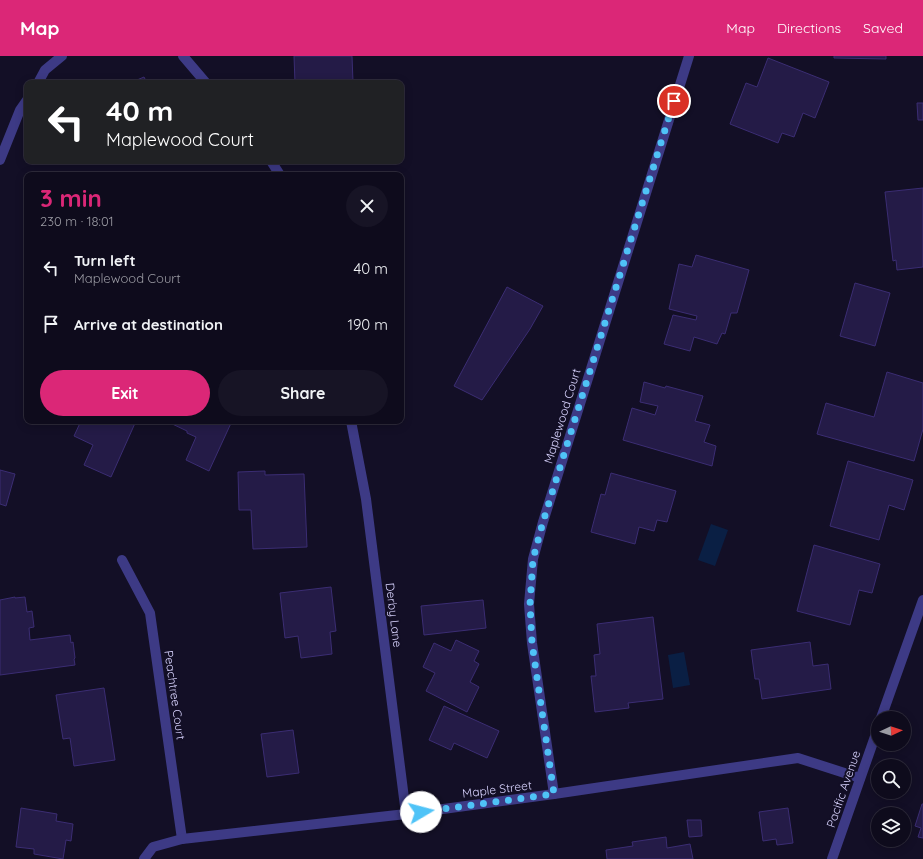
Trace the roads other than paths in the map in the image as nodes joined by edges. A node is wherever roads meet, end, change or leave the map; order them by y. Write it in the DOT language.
graph roads {
  1 [pos="62,56"];
  2 [pos="183,56"];
  3 [pos="689,56"];
  4 [pos="40,80"];
  5 [pos="203,80"];
  6 [pos="24,104"];
  7 [pos="0,160"];
  8 [pos="352,424"];
  9 [pos="122,560"];
  10 [pos="923,600"];
  11 [pos="884,711"];
  12 [pos="871,747"];
  13 [pos="860,778"];
  14 [pos="554,794"];
  15 [pos="406,814"];
  16 [pos="182,839"];
  17 [pos="144,859"];
  18 [pos="832,859"];
  1 -- 4 [label="street"];
  2 -- 5 [label="street"];
  3 -- 14 [label="street, Maplewood Court"];
  6 -- 7 [label="street"];
  8 -- 15 [label="street, Derby Lane"];
  9 -- 16 [label="street, Peachtree Court"];
  10 -- 11 [label="street"];
  12 -- 13 [label="street, Pacific Avenue"];
  13 -- 14 [label="street, Maple Street"];
  13 -- 18 [label="street, Pacific Avenue"];
  14 -- 15 [label="street, Maple Street"];
  15 -- 16 [label="street, Maple Street"];
  16 -- 17 [label="street, Maple Street"];
}
